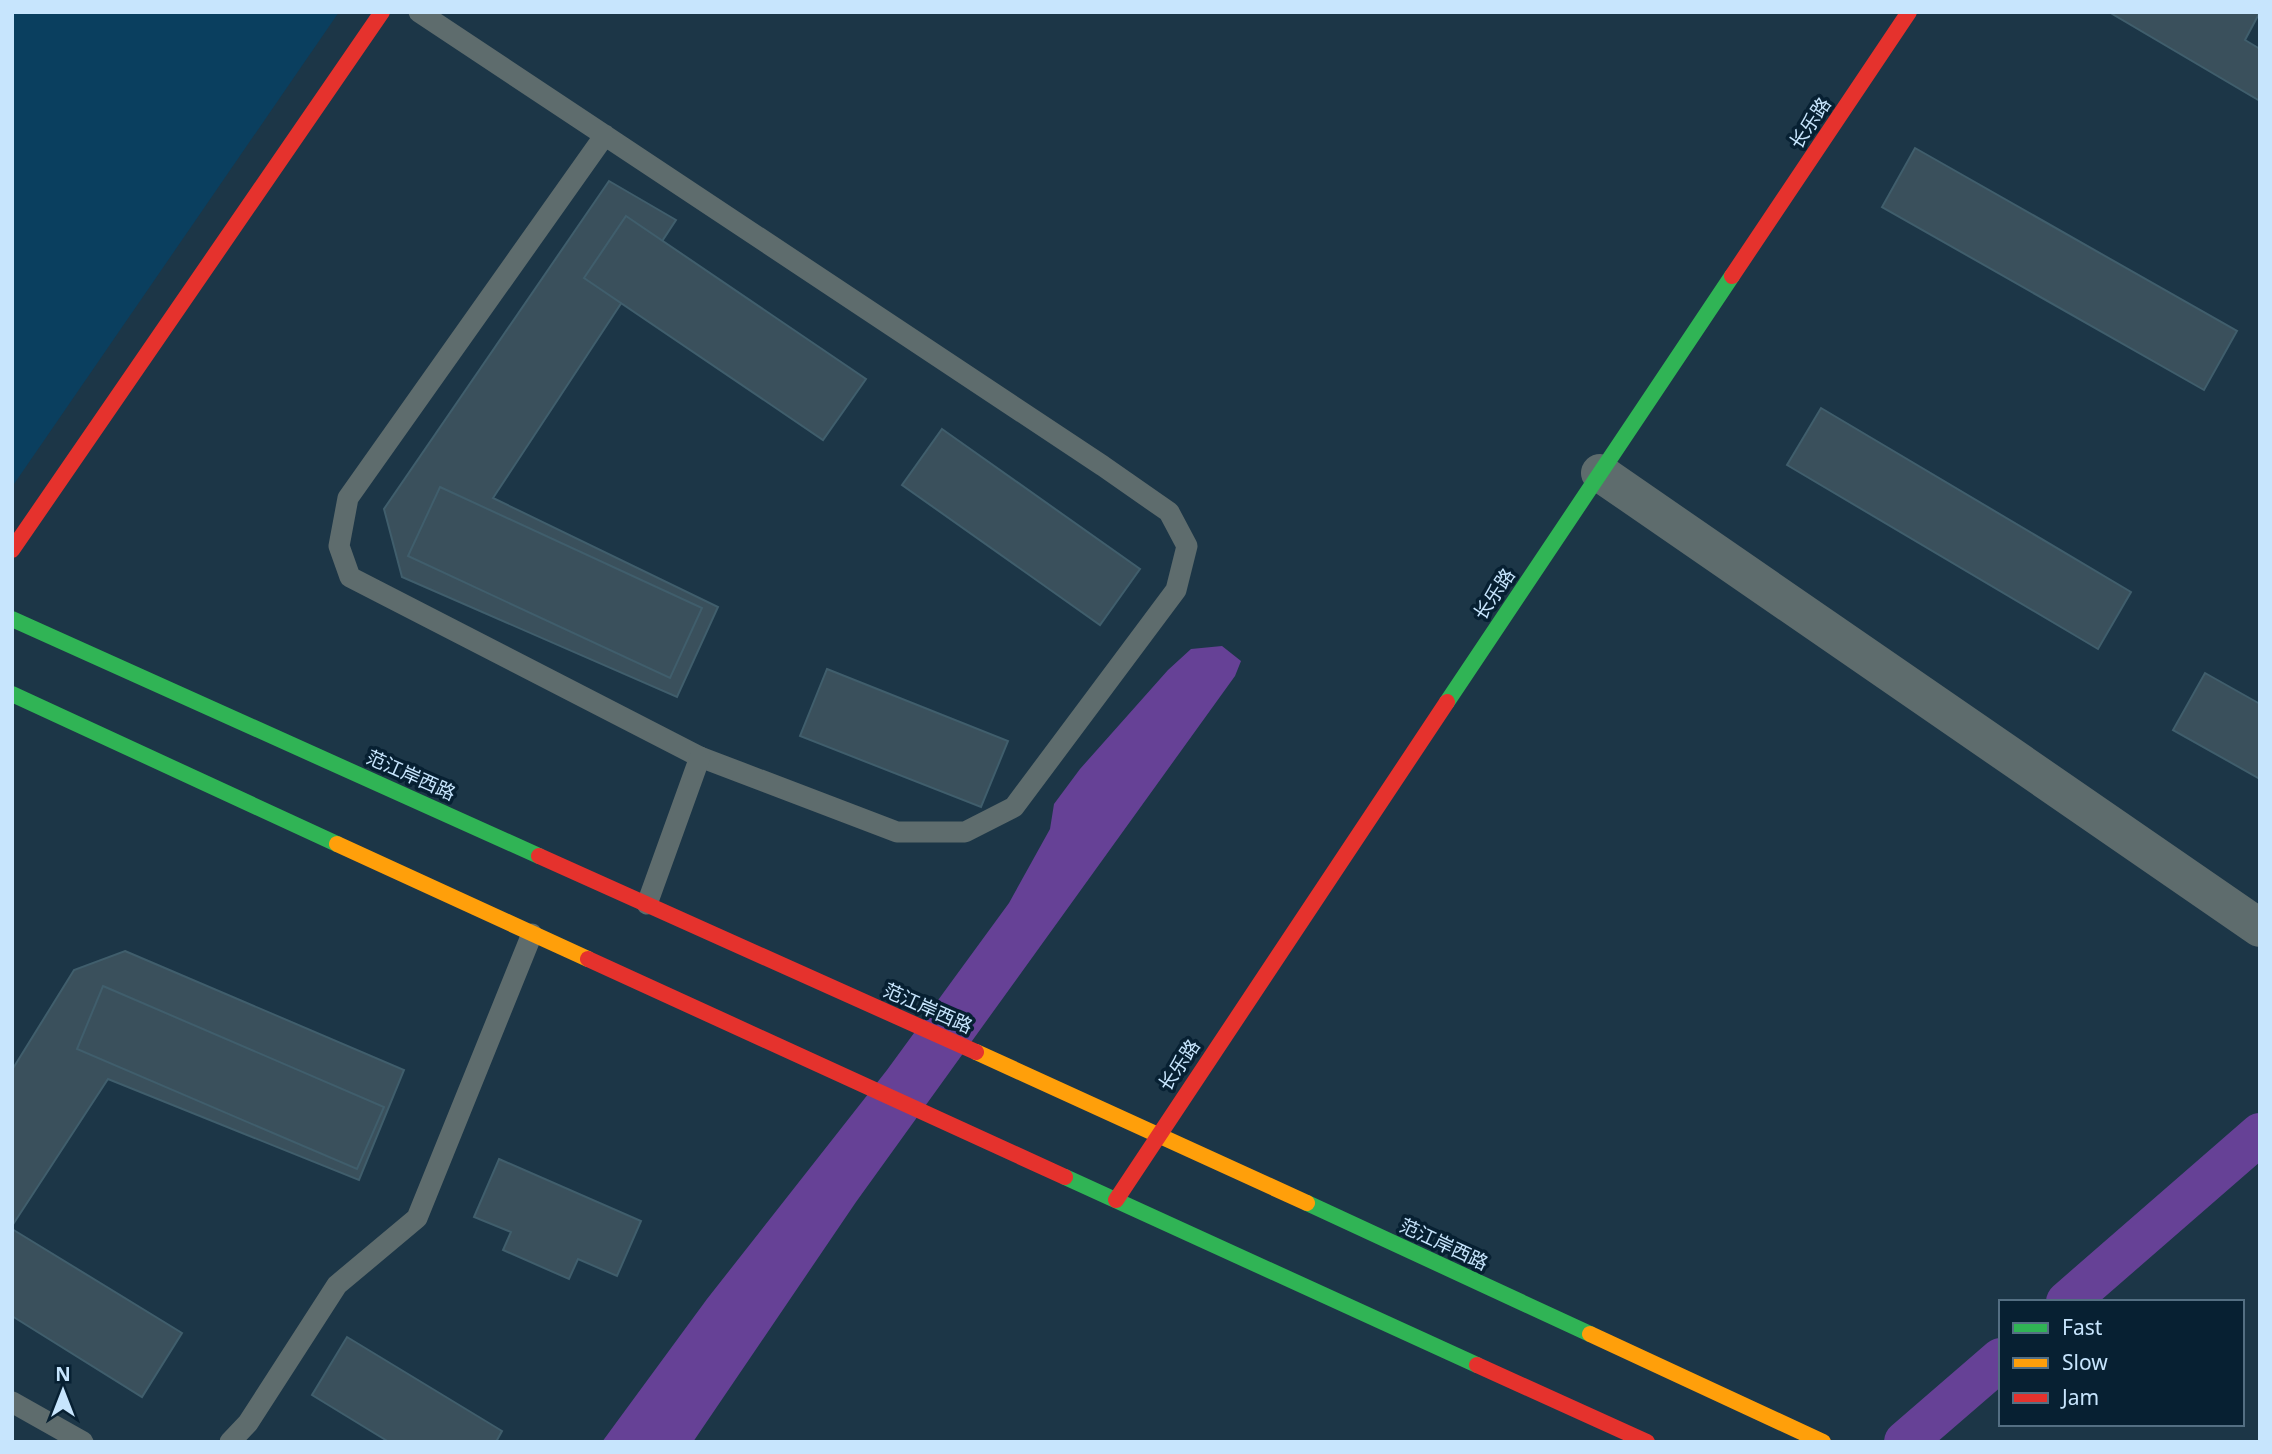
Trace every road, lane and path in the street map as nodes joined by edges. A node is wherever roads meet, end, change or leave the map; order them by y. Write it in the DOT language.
graph roads {
  1 [pos="382,12"];
  2 [pos="419,12"];
  3 [pos="1909,12"];
  4 [pos="605,135"];
  5 [pos="1600,473"];
  6 [pos="12,550"];
  7 [pos="12,619"];
  8 [pos="12,694"];
  9 [pos="700,757"];
  10 [pos="647,904"];
  11 [pos="2260,928"];
  12 [pos="532,934"];
  13 [pos="1158,1134"];
  14 [pos="1116,1200"];
  15 [pos="12,1402"];
  16 [pos="83,1442"];
  17 [pos="230,1442"];
  18 [pos="1647,1442"];
  19 [pos="1823,1442"];
  1 -- 6 [label="street"];
  2 -- 4 [label="lane"];
  3 -- 5 [label="street, 长乐路"];
  4 -- 9 [label="lane"];
  4 -- 9 [label="lane"];
  5 -- 11 [label="street"];
  5 -- 13 [label="street, 长乐路"];
  7 -- 10 [label="street, 范江岸西路"];
  8 -- 12 [label="street"];
  9 -- 10 [label="lane"];
  10 -- 13 [label="street, 范江岸西路"];
  12 -- 14 [label="street"];
  12 -- 17 [label="lane"];
  13 -- 14 [label="street, 长乐路"];
  13 -- 19 [label="street, 范江岸西路"];
  14 -- 18 [label="street"];
  15 -- 16 [label="lane"];
}
